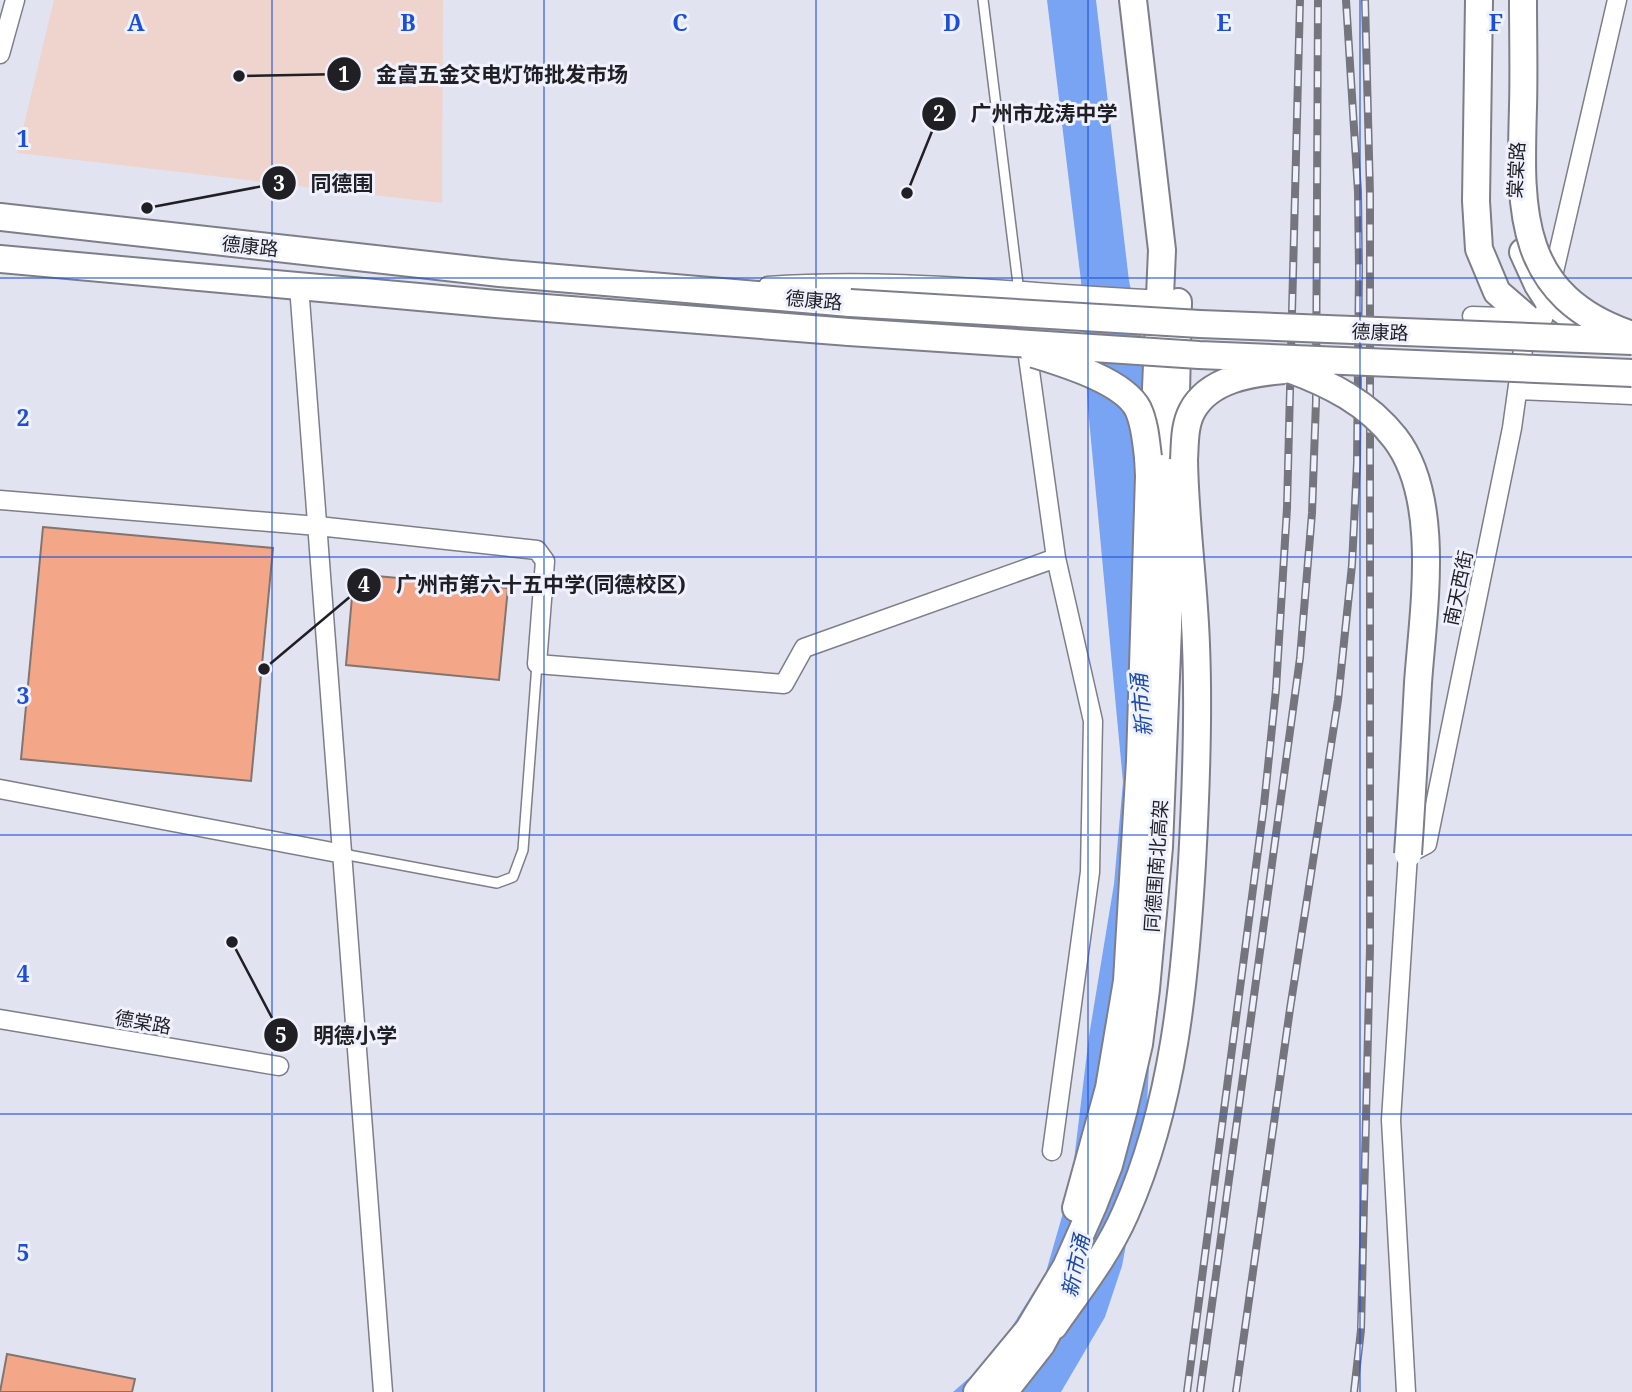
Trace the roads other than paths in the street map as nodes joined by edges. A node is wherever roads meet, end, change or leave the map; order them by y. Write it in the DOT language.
graph roads {
  1 [pos="15,0"];
  2 [pos="983,0"];
  3 [pos="1133,0"];
  4 [pos="1479,0"];
  5 [pos="1497,0"];
  6 [pos="1523,0"];
  7 [pos="1532,0"];
  8 [pos="1617,0"];
  9 [pos="0,54"];
  10 [pos="1476,201"];
  11 [pos="0,217"];
  12 [pos="0,259"];
  13 [pos="299,286"];
  14 [pos="705,291"];
  15 [pos="1019,292"];
  16 [pos="1161,299"];
  17 [pos="1539,312"];
  18 [pos="1472,316"];
  19 [pos="1576,320"];
  20 [pos="1632,322"];
  21 [pos="1632,335"];
  22 [pos="1632,341"];
  23 [pos="999,343"];
  24 [pos="1364,362"];
  25 [pos="1289,369"];
  26 [pos="1632,373"];
  27 [pos="1518,390"];
  28 [pos="1632,395"];
  29 [pos="0,500"];
  30 [pos="318,526"];
  31 [pos="1056,558"];
  32 [pos="1177,628"];
  33 [pos="537,664"];
  34 [pos="0,789"];
  35 [pos="343,854"];
  36 [pos="1408,855"];
  37 [pos="0,1019"];
  38 [pos="279,1066"];
  39 [pos="1052,1151"];
  40 [pos="1051,1293"];
  41 [pos="1041,1345"];
  42 [pos="383,1392"];
  43 [pos="978,1392"];
  44 [pos="1004,1392"];
  45 [pos="1406,1392"];
  1 -- 9 [label="street"];
  2 -- 15 [label="lane"];
  3 -- 16 [label="main road, 同德围南北高架"];
  4 -- 10 [label="main road, 棠棠路"];
  5 -- 10 [label="main road"];
  6 -- 21 [label="main road, bridge"];
  7 -- 17 [label="main road, 棠棠路"];
  8 -- 17 [label="street, 南天西街"];
  10 -- 17 [label="main road, 棠棠路"];
  11 -- 14 [label="main road, 德康路"];
  12 -- 13 [label="main road, 德康路"];
  13 -- 23 [label="main road, 德康路, bridge"];
  13 -- 30 [label="street"];
  14 -- 15 [label="street"];
  14 -- 22 [label="main road, 德康路, bridge"];
  15 -- 16 [label="street"];
  15 -- 31 [label="street"];
  16 -- 32 [label="main road, 同德围南北高架"];
  17 -- 18 [label="street"];
  17 -- 19 [label="main road, 棠棠路"];
  17 -- 27 [label="street, 南天西街"];
  19 -- 20 [label="street"];
  23 -- 24 [label="main road, 德康路, bridge"];
  23 -- 40 [label="main road, bridge"];
  24 -- 25 [label="main road, bridge"];
  24 -- 26 [label="main road, 德康路, bridge"];
  25 -- 36 [label="main road, bridge"];
  25 -- 41 [label="main road, bridge"];
  27 -- 28 [label="street"];
  27 -- 36 [label="street, 南天西街"];
  29 -- 30 [label="street"];
  30 -- 33 [label="street"];
  30 -- 35 [label="street"];
  31 -- 33 [label="street"];
  31 -- 39 [label="street"];
  32 -- 40 [label="main road, 同德围南北高架"];
  32 -- 41 [label="main road, 同德围南北高架"];
  33 -- 35 [label="lane"];
  34 -- 35 [label="street"];
  35 -- 42 [label="street"];
  36 -- 45 [label="street"];
  37 -- 38 [label="street, 德棠路"];
  40 -- 43 [label="main road, 同德围南北高架"];
  41 -- 44 [label="main road, 同德围南北高架"];
}
